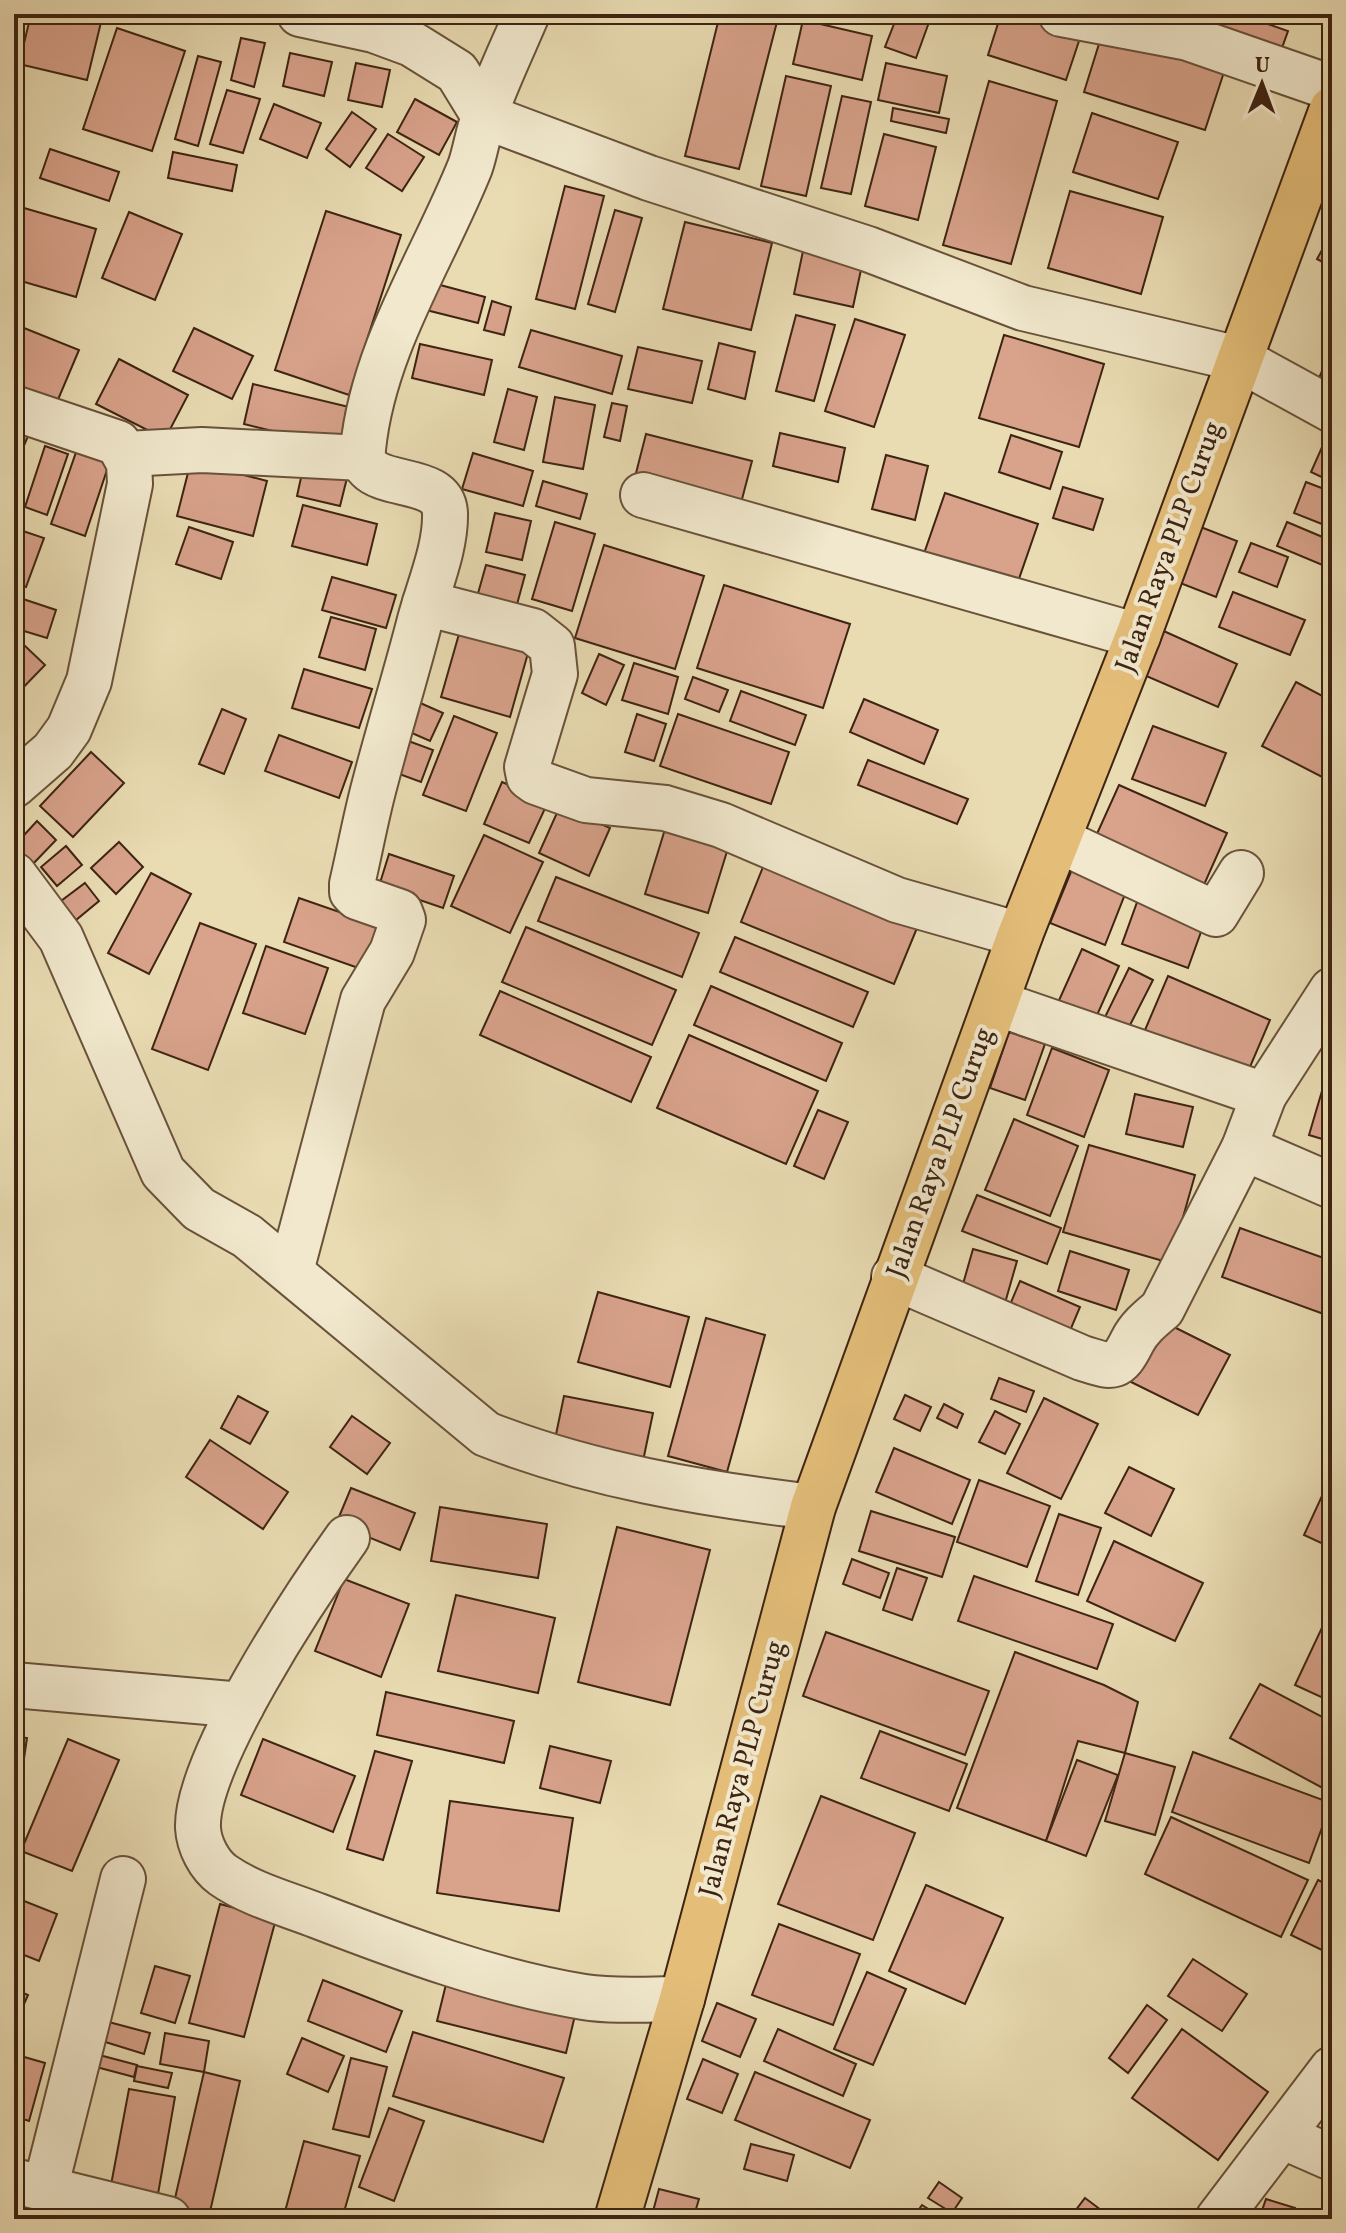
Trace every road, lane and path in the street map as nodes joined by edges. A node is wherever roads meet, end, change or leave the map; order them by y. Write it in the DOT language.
graph roads {
  1 [pos="300,14"];
  2 [pos="527,14"];
  3 [pos="1061,14"];
  4 [pos="1332,88"];
  5 [pos="1332,109"];
  6 [pos="484,116"];
  7 [pos="1239,359"];
  8 [pos="14,408"];
  9 [pos="1332,410"];
  10 [pos="126,454"];
  11 [pos="363,458"];
  12 [pos="643,495"];
  13 [pos="425,603"];
  14 [pos="1138,636"];
  15 [pos="14,785"];
  16 [pos="1058,840"];
  17 [pos="1241,873"];
  18 [pos="14,875"];
  19 [pos="1020,935"];
  20 [pos="1332,990"];
  21 [pos="996,1003"];
  22 [pos="1264,1095"];
  23 [pos="1244,1148"];
  24 [pos="1332,1186"];
  25 [pos="291,1271"];
  26 [pos="894,1277"];
  27 [pos="813,1507"];
  28 [pos="347,1538"];
  29 [pos="14,1685"];
  30 [pos="242,1705"];
  31 [pos="123,1879"];
  32 [pos="682,1999"];
  33 [pos="1332,2069"];
  34 [pos="1284,2137"];
  35 [pos="1332,2158"];
  36 [pos="30,2185"];
  37 [pos="168,2219"];
  38 [pos="617,2219"];
  39 [pos="1218,2219"];
  1 -- 6 [label="street"];
  2 -- 6 [label="street"];
  3 -- 4 [label="street"];
  5 -- 7 [label="main road, Jalan Raya PLP Curug"];
  6 -- 7 [label="street"];
  6 -- 11 [label="street"];
  7 -- 9 [label="street"];
  7 -- 14 [label="main road, Jalan Raya PLP Curug"];
  8 -- 10 [label="street"];
  10 -- 11 [label="street"];
  10 -- 15 [label="street"];
  11 -- 13 [label="street"];
  12 -- 14 [label="street"];
  13 -- 19 [label="street"];
  13 -- 25 [label="street"];
  14 -- 16 [label="main road, Jalan Raya PLP Curug"];
  16 -- 17 [label="street"];
  16 -- 19 [label="main road, Jalan Raya PLP Curug"];
  18 -- 25 [label="street"];
  19 -- 21 [label="main road, Jalan Raya PLP Curug"];
  20 -- 22 [label="street"];
  21 -- 22 [label="street"];
  21 -- 26 [label="main road, Jalan Raya PLP Curug"];
  22 -- 23 [label="street"];
  23 -- 24 [label="street"];
  23 -- 26 [label="street"];
  25 -- 27 [label="street"];
  26 -- 27 [label="main road, Jalan Raya PLP Curug"];
  27 -- 32 [label="main road, Jalan Raya PLP Curug"];
  28 -- 30 [label="street"];
  29 -- 30 [label="street"];
  30 -- 32 [label="street"];
  31 -- 36 [label="street"];
  32 -- 38 [label="main road, Jalan Raya PLP Curug"];
  33 -- 34 [label="street"];
  34 -- 35 [label="street"];
  34 -- 39 [label="street"];
  36 -- 37 [label="street"];
}
